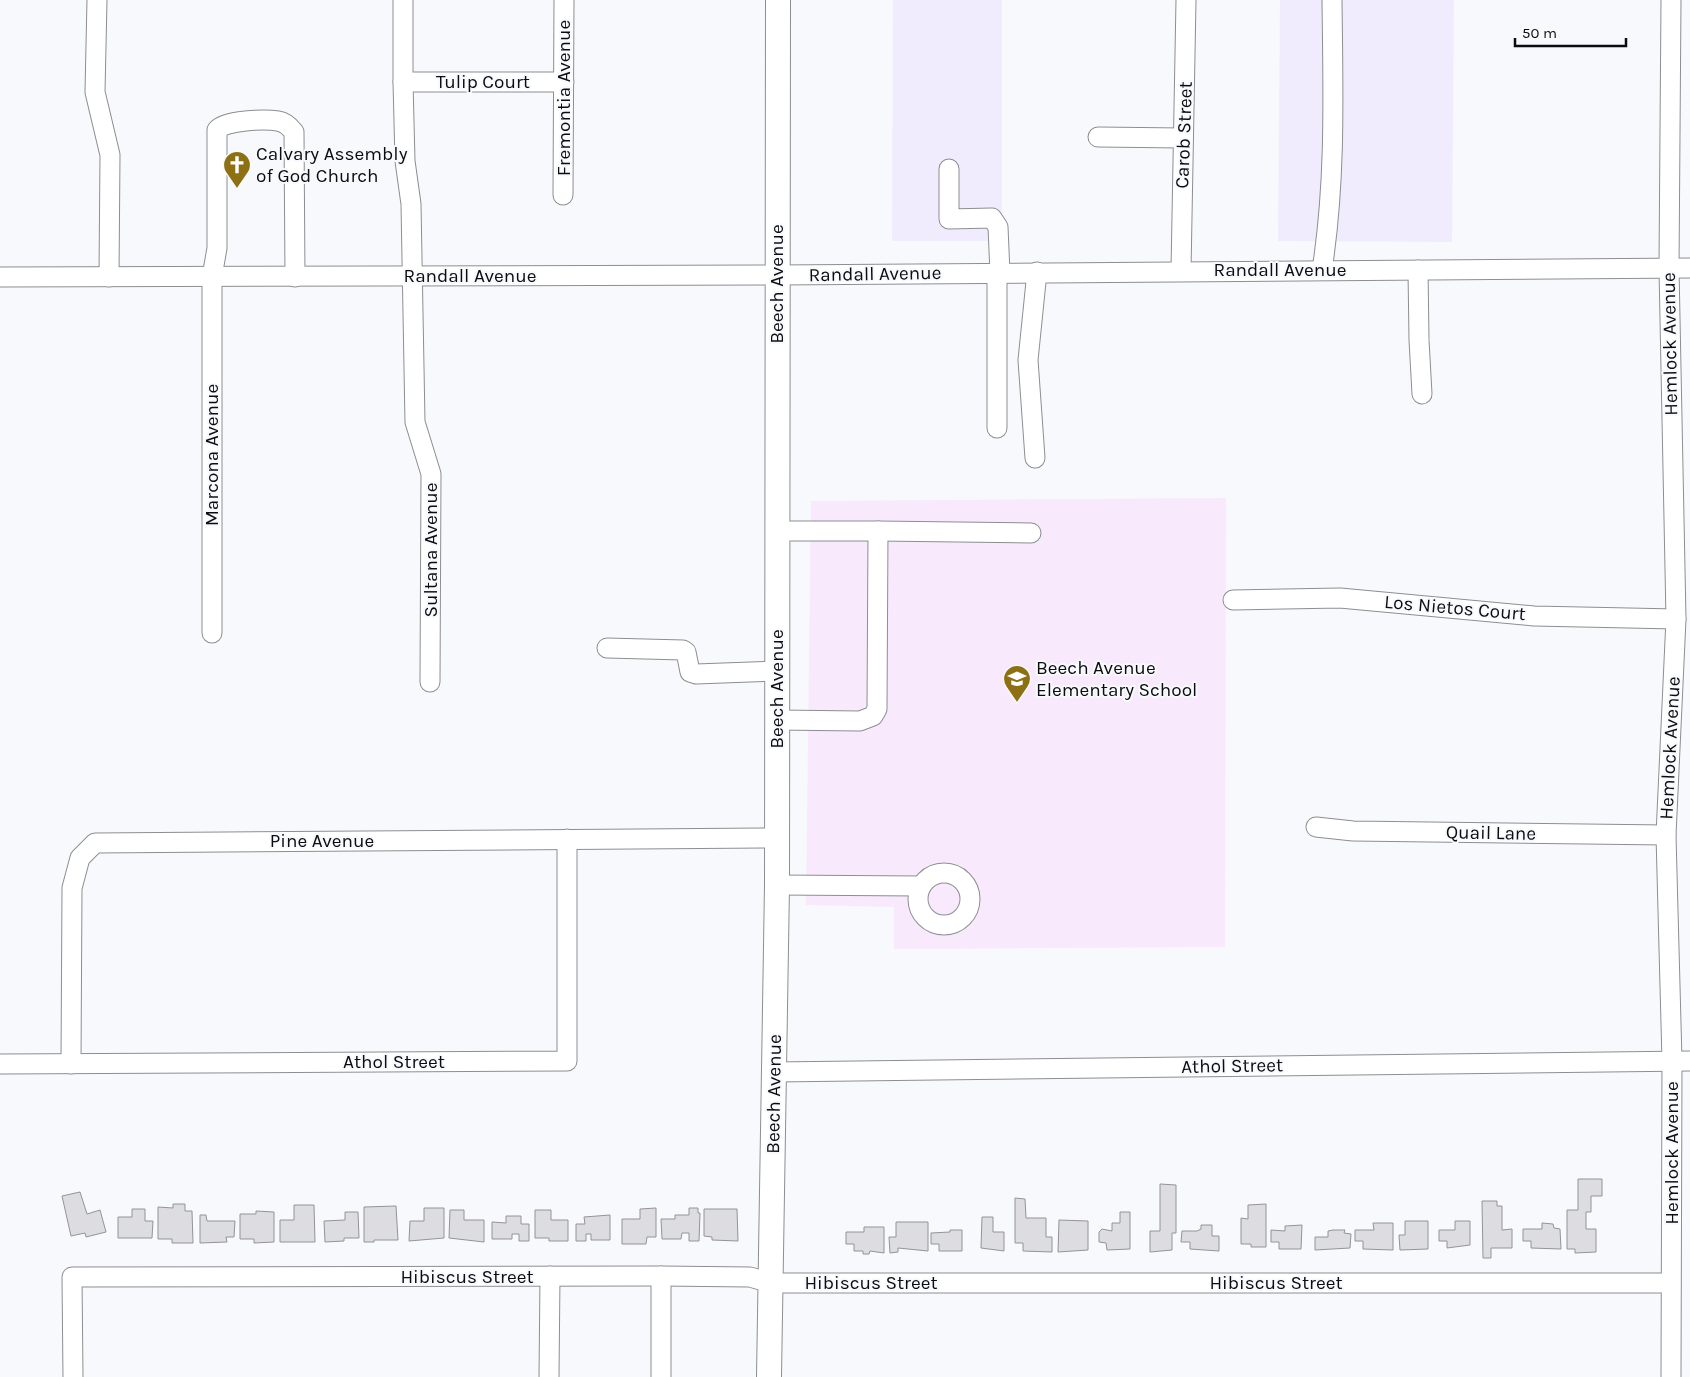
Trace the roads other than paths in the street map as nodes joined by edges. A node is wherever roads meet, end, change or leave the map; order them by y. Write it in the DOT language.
graph roads {
  1 [pos="98,0"];
  2 [pos="403,0"];
  3 [pos="564,0"];
  4 [pos="778,0"];
  5 [pos="1186,0"];
  6 [pos="1332,0"];
  7 [pos="1671,0"];
  8 [pos="403,82"];
  9 [pos="564,82"];
  10 [pos="1098,137"];
  11 [pos="1182,138"];
  12 [pos="949,169"];
  13 [pos="563,195"];
  14 [pos="1669,268"];
  15 [pos="1690,268"];
  16 [pos="1322,270"];
  17 [pos="1418,270"];
  18 [pos="1180,271"];
  19 [pos="1037,272"];
  20 [pos="998,273"];
  21 [pos="777,275"];
  22 [pos="0,277"];
  23 [pos="109,277"];
  24 [pos="212,277"];
  25 [pos="295,277"];
  26 [pos="412,277"];
  27 [pos="1422,394"];
  28 [pos="996,428"];
  29 [pos="1035,458"];
  30 [pos="776,531"];
  31 [pos="878,531"];
  32 [pos="1031,533"];
  33 [pos="1233,600"];
  34 [pos="1676,619"];
  35 [pos="212,633"];
  36 [pos="607,648"];
  37 [pos="777,672"];
  38 [pos="430,682"];
  39 [pos="777,720"];
  40 [pos="1316,827"];
  41 [pos="1666,835"];
  42 [pos="777,838"];
  43 [pos="567,839"];
  44 [pos="777,885"];
  45 [pos="920,886"];
  46 [pos="1681,1061"];
  47 [pos="0,1064"];
  48 [pos="71,1064"];
  49 [pos="774,1072"];
  50 [pos="550,1276"];
  51 [pos="661,1276"];
  52 [pos="771,1283"];
  53 [pos="1672,1283"];
  54 [pos="73,1377"];
  55 [pos="549,1377"];
  56 [pos="661,1377"];
  57 [pos="769,1377"];
  58 [pos="1671,1377"];
  1 -- 23 [label="street"];
  2 -- 8 [label="street, Sultana Avenue"];
  3 -- 9 [label="street, Fremontia Avenue"];
  4 -- 21 [label="main road, Beech Avenue"];
  5 -- 11 [label="street, Carob Street"];
  6 -- 16 [label="street"];
  7 -- 14 [label="street, Hemlock Avenue"];
  8 -- 9 [label="street, Tulip Court"];
  8 -- 26 [label="street, Sultana Avenue"];
  9 -- 13 [label="street, Fremontia Avenue"];
  10 -- 11 [label="street"];
  11 -- 18 [label="street, Carob Street"];
  12 -- 20 [label="street"];
  14 -- 15 [label="street, Randall Avenue"];
  14 -- 17 [label="street, Randall Avenue"];
  14 -- 34 [label="street, Hemlock Avenue"];
  16 -- 17 [label="street, Randall Avenue"];
  16 -- 18 [label="street, Randall Avenue"];
  17 -- 27 [label="street"];
  18 -- 19 [label="street, Randall Avenue"];
  19 -- 20 [label="street, Randall Avenue"];
  19 -- 29 [label="street"];
  20 -- 21 [label="street, Randall Avenue"];
  20 -- 28 [label="street"];
  21 -- 26 [label="street, Randall Avenue"];
  21 -- 30 [label="main road, Beech Avenue"];
  22 -- 23 [label="street, Randall Avenue"];
  23 -- 24 [label="street, Randall Avenue"];
  24 -- 25 [label="street, Randall Avenue"];
  24 -- 25 [label="street, Marcona Avenue"];
  24 -- 35 [label="street, Marcona Avenue"];
  25 -- 26 [label="street, Randall Avenue"];
  26 -- 38 [label="street, Sultana Avenue"];
  30 -- 31 [label="street"];
  30 -- 37 [label="main road, Beech Avenue"];
  31 -- 32 [label="street"];
  31 -- 39 [label="street"];
  33 -- 34 [label="street, Los Nietos Court"];
  34 -- 41 [label="street, Hemlock Avenue"];
  36 -- 37 [label="street"];
  37 -- 39 [label="main road, Beech Avenue"];
  39 -- 42 [label="main road, Beech Avenue"];
  40 -- 41 [label="street, Quail Lane"];
  41 -- 46 [label="street, Hemlock Avenue"];
  42 -- 43 [label="street, Pine Avenue"];
  42 -- 44 [label="main road, Beech Avenue"];
  43 -- 48 [label="street, Pine Avenue"];
  43 -- 48 [label="street, Athol Street"];
  44 -- 45 [label="street"];
  44 -- 49 [label="main road, Beech Avenue"];
  46 -- 49 [label="street, Athol Street"];
  46 -- 53 [label="street, Hemlock Avenue"];
  47 -- 48 [label="street, Athol Street"];
  49 -- 52 [label="main road, Beech Avenue"];
  50 -- 51 [label="street, Hibiscus Street"];
  50 -- 54 [label="street, Hibiscus Street"];
  50 -- 55 [label="street"];
  51 -- 52 [label="street, Hibiscus Street"];
  51 -- 56 [label="street"];
  52 -- 53 [label="street, Hibiscus Street"];
  52 -- 57 [label="main road, Beech Avenue"];
  53 -- 58 [label="street, Hemlock Avenue"];
}
